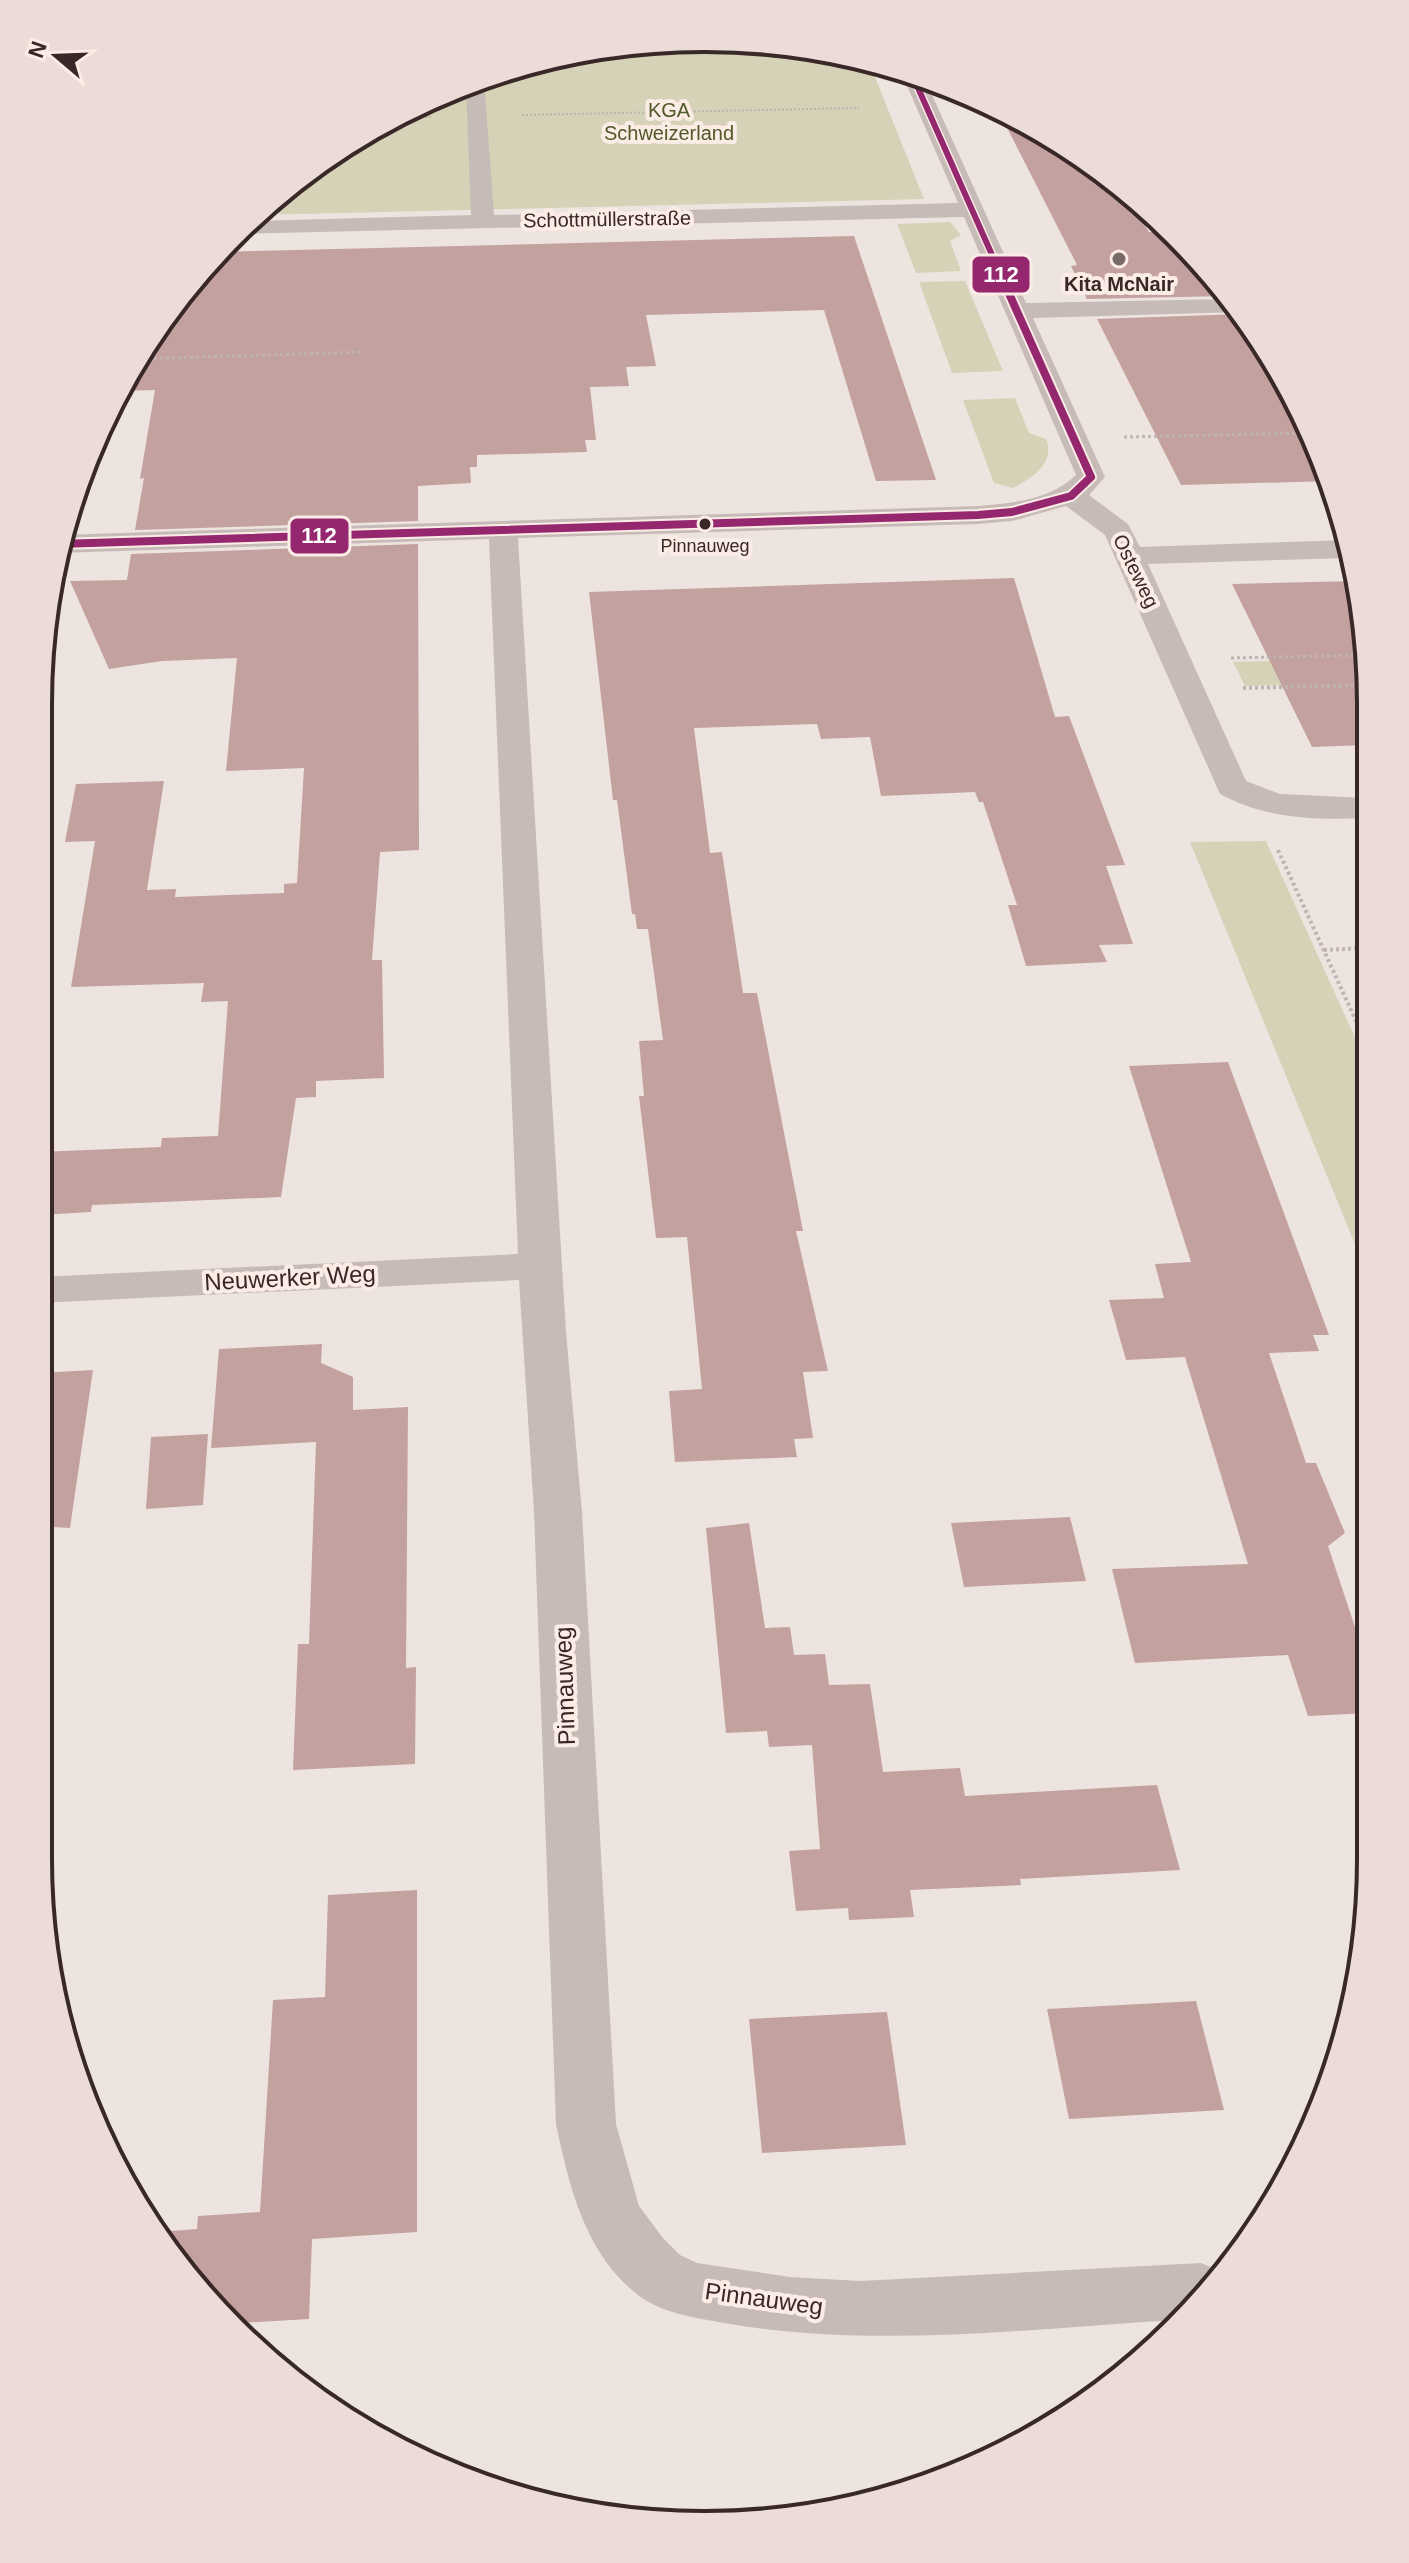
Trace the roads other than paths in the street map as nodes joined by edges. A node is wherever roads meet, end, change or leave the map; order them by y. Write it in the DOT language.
graph roads {
  1 [pos="918,89"];
  2 [pos="477,94"];
  3 [pos="971,210"];
  4 [pos="483,222"];
  5 [pos="259,228"];
  6 [pos="1221,306"];
  7 [pos="1020,311"];
  8 [pos="1071,496"];
  9 [pos="503,530"];
  10 [pos="72,544"];
  11 [pos="1338,549"];
  12 [pos="1132,556"];
  13 [pos="1357,808"];
  14 [pos="540,1266"];
  15 [pos="52,1289"];
  16 [pos="1193,2292"];
  1 -- 3 [label="street"];
  2 -- 4 [label="street"];
  3 -- 4 [label="street, Schottmüllerstraße"];
  3 -- 7 [label="street"];
  4 -- 5 [label="street, Schottmüllerstraße"];
  6 -- 7 [label="street"];
  7 -- 8 [label="street"];
  8 -- 9 [label="street"];
  8 -- 12 [label="street, Osteweg"];
  9 -- 10 [label="street"];
  9 -- 14 [label="street, Pinnauweg"];
  11 -- 12 [label="street"];
  12 -- 13 [label="street, Osteweg"];
  14 -- 15 [label="street, Neuwerker Weg"];
  14 -- 16 [label="street, Pinnauweg"];
}
